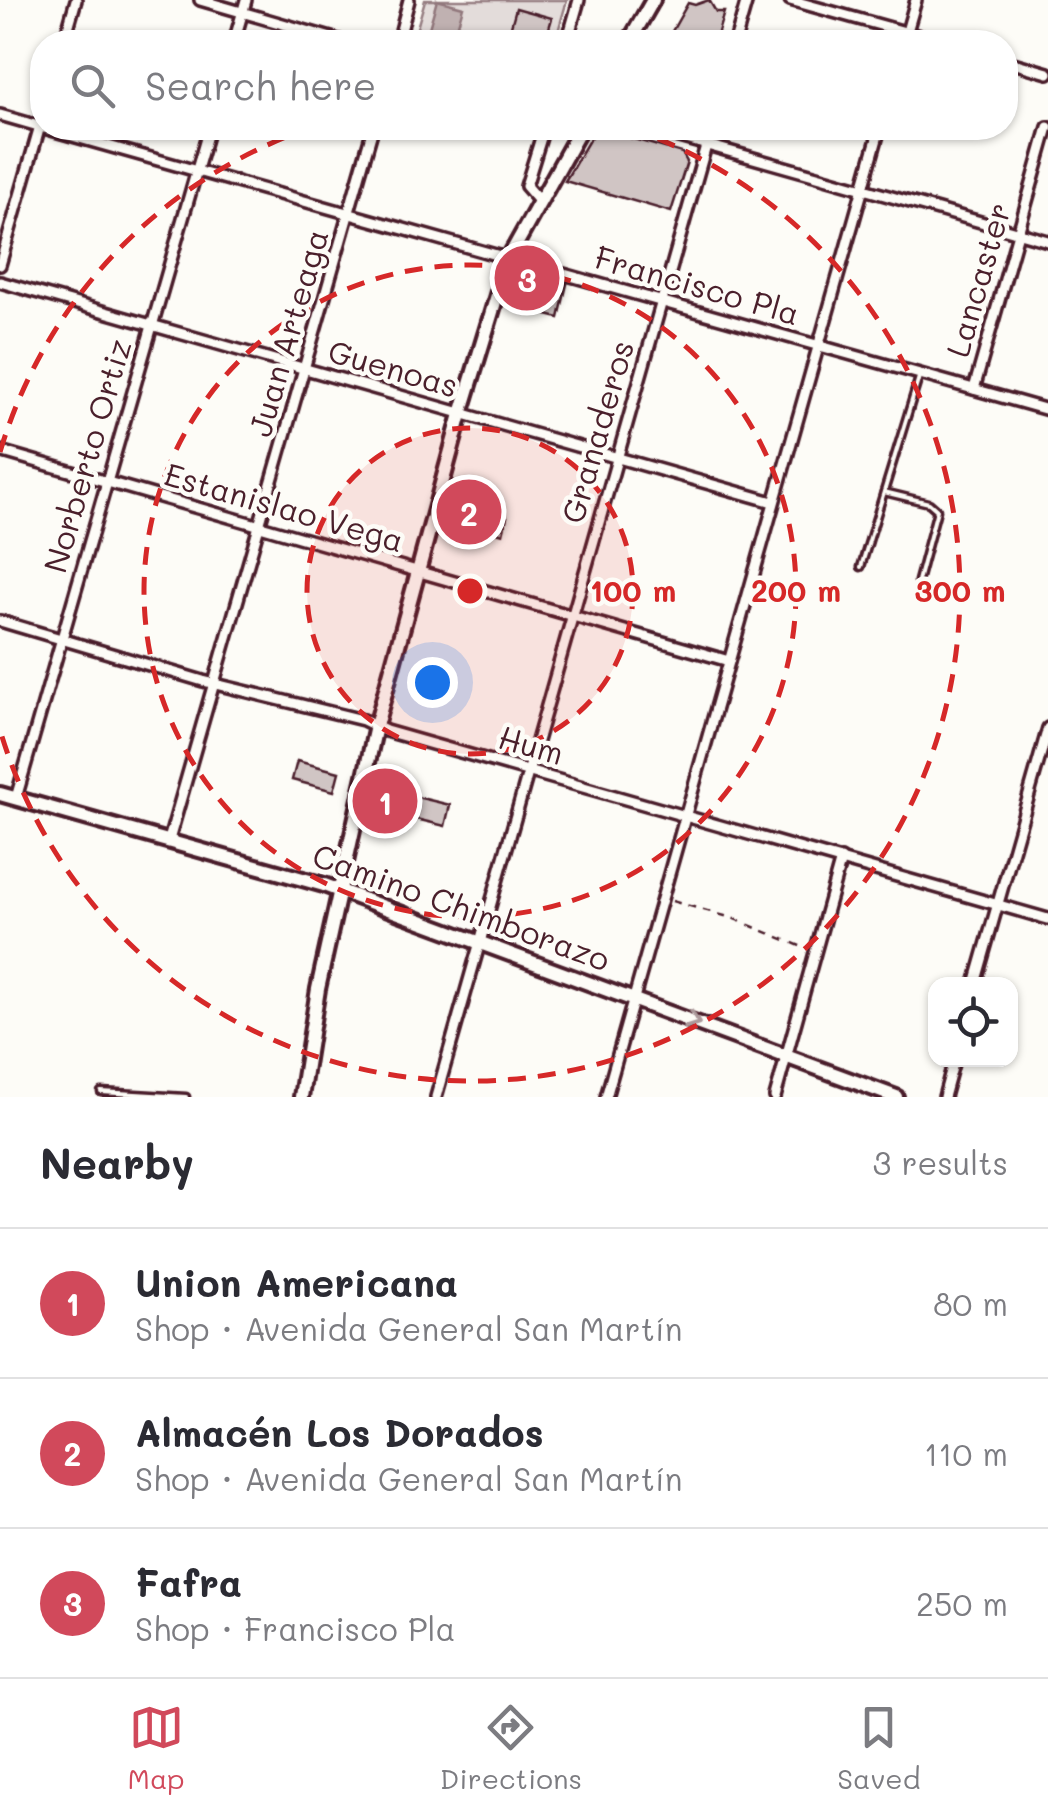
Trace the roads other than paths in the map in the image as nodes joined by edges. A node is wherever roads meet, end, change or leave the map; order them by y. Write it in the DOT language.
graph roads {
  1 [pos="76,0"];
  2 [pos="200,0"];
  3 [pos="246,0"];
  4 [pos="410,0"];
  5 [pos="579,0"];
  6 [pos="654,0"];
  7 [pos="747,0"];
  8 [pos="790,0"];
  9 [pos="916,0"];
  10 [pos="243,12"];
  11 [pos="67,30"];
  12 [pos="238,30"];
  13 [pos="304,30"];
  14 [pos="401,30"];
  15 [pos="570,30"];
  16 [pos="636,30"];
  17 [pos="738,30"];
  18 [pos="881,30"];
  19 [pos="907,30"];
  20 [pos="1018,64"];
  21 [pos="1048,72"];
  22 [pos="0,115"];
  23 [pos="30,122"];
  24 [pos="1048,127"];
  25 [pos="38,140"];
  26 [pos="94,140"];
  27 [pos="206,140"];
  28 [pos="371,140"];
  29 [pos="540,140"];
  30 [pos="574,140"];
  31 [pos="691,140"];
  32 [pos="707,140"];
  33 [pos="876,140"];
  34 [pos="706,144"];
  35 [pos="197,170"];
  36 [pos="862,189"];
  37 [pos="539,201"];
  38 [pos="349,214"];
  39 [pos="1018,233"];
  40 [pos="1048,241"];
  41 [pos="508,258"];
  42 [pos="0,265"];
  43 [pos="0,282"];
  44 [pos="662,301"];
  45 [pos="151,325"];
  46 [pos="818,346"];
  47 [pos="304,369"];
  48 [pos="920,374"];
  49 [pos="974,389"];
  50 [pos="1048,410"];
  51 [pos="461,414"];
  52 [pos="0,451"];
  53 [pos="617,458"];
  54 [pos="106,483"];
  55 [pos="884,492"];
  56 [pos="773,502"];
  57 [pos="261,528"];
  58 [pos="861,568"];
  59 [pos="417,572"];
  60 [pos="918,580"];
  61 [pos="572,616"];
  62 [pos="0,621"];
  63 [pos="62,638"];
  64 [pos="729,660"];
  65 [pos="215,682"];
  66 [pos="376,726"];
  67 [pos="1048,728"];
  68 [pos="1045,751"];
  69 [pos="527,772"];
  70 [pos="0,794"];
  71 [pos="16,798"];
  72 [pos="685,816"];
  73 [pos="169,840"];
  74 [pos="840,859"];
  75 [pos="339,890"];
  76 [pos="998,905"];
  77 [pos="1048,920"];
  78 [pos="480,942"];
  79 [pos="977,977"];
  80 [pos="633,1000"];
  81 [pos="786,1056"];
  82 [pos="952,1067"];
  83 [pos="101,1092"];
  84 [pos="186,1097"];
  85 [pos="301,1097"];
  86 [pos="436,1097"];
  87 [pos="606,1097"];
  88 [pos="775,1097"];
  89 [pos="896,1097"];
  90 [pos="944,1097"];
  1 -- 11 [label="street"];
  2 -- 10 [label="street"];
  3 -- 10 [label="street"];
  4 -- 14 [label="street"];
  5 -- 15 [label="street"];
  6 -- 16 [label="main road"];
  7 -- 17 [label="street"];
  8 -- 18 [label="street"];
  9 -- 19 [label="street"];
  10 -- 12 [label="street"];
  10 -- 13 [label="street"];
  20 -- 21 [label="street"];
  22 -- 23 [label="street, Francisco Pla"];
  24 -- 39 [label="street, Lancaster"];
  25 -- 42 [label="street"];
  26 -- 35 [label="street, Francisco Pla"];
  27 -- 35 [label="street, Norberto Ortiz"];
  28 -- 38 [label="street, Juan Arteaga"];
  29 -- 37 [label="street"];
  30 -- 37 [label="main road"];
  31 -- 34 [label="street"];
  32 -- 34 [label="street, Granaderos"];
  33 -- 36 [label="street"];
  34 -- 36 [label="street"];
  34 -- 44 [label="street, Granaderos"];
  35 -- 38 [label="street, Francisco Pla"];
  35 -- 45 [label="street, Norberto Ortiz"];
  36 -- 39 [label="street"];
  36 -- 46 [label="street"];
  37 -- 41 [label="main road"];
  38 -- 41 [label="street, Francisco Pla"];
  38 -- 47 [label="street, Juan Arteaga"];
  39 -- 40 [label="street"];
  39 -- 49 [label="street, Lancaster"];
  41 -- 44 [label="street, Francisco Pla"];
  41 -- 51 [label="main road"];
  43 -- 45 [label="street, Guenoas"];
  44 -- 46 [label="street, Francisco Pla"];
  44 -- 53 [label="street, Granaderos"];
  45 -- 47 [label="street, Guenoas"];
  45 -- 54 [label="street, Norberto Ortiz"];
  46 -- 48 [label="street, Francisco Pla"];
  46 -- 56 [label="street"];
  47 -- 51 [label="street, Guenoas"];
  47 -- 57 [label="street, Juan Arteaga"];
  48 -- 49 [label="street, Francisco Pla"];
  48 -- 55 [label="lane"];
  49 -- 50 [label="street, Francisco Pla"];
  51 -- 53 [label="street, Guenoas"];
  51 -- 59 [label="main road"];
  52 -- 54 [label="street, Estanislao Vega"];
  53 -- 56 [label="street, Guenoas"];
  53 -- 61 [label="street, Granaderos"];
  54 -- 57 [label="street, Estanislao Vega"];
  54 -- 63 [label="street, Norberto Ortiz"];
  55 -- 58 [label="lane"];
  55 -- 60 [label="lane"];
  56 -- 64 [label="street"];
  57 -- 59 [label="street, Estanislao Vega"];
  57 -- 65 [label="street, Juan Arteaga"];
  59 -- 61 [label="street, Estanislao Vega"];
  59 -- 66 [label="main road"];
  61 -- 64 [label="street, Estanislao Vega"];
  61 -- 69 [label="street, Granaderos"];
  62 -- 63 [label="street, Hum"];
  63 -- 65 [label="street, Hum"];
  63 -- 71 [label="street, Norberto Ortiz"];
  64 -- 72 [label="street"];
  65 -- 66 [label="street, Hum"];
  65 -- 73 [label="street, Juan Arteaga"];
  66 -- 69 [label="street, Hum"];
  66 -- 75 [label="main road"];
  67 -- 68 [label="street"];
  68 -- 76 [label="street"];
  69 -- 72 [label="street, Hum"];
  69 -- 78 [label="street, Granaderos"];
  70 -- 71 [label="main road, Camino Chimborazo"];
  71 -- 73 [label="main road, Camino Chimborazo"];
  72 -- 74 [label="street, Hum"];
  72 -- 80 [label="street"];
  73 -- 75 [label="main road, Camino Chimborazo"];
  74 -- 76 [label="street, Hum"];
  74 -- 81 [label="street"];
  75 -- 78 [label="main road, Camino Chimborazo"];
  75 -- 85 [label="main road"];
  76 -- 77 [label="street, Hum"];
  76 -- 79 [label="street"];
  78 -- 80 [label="main road, Camino Chimborazo"];
  78 -- 86 [label="street, Granaderos"];
  80 -- 81 [label="main road, Camino Chimborazo, one-way"];
  80 -- 87 [label="street"];
  81 -- 88 [label="street"];
  81 -- 89 [label="main road, Camino Chimborazo"];
  82 -- 90 [label="street"];
  83 -- 84 [label="lane"];
}
